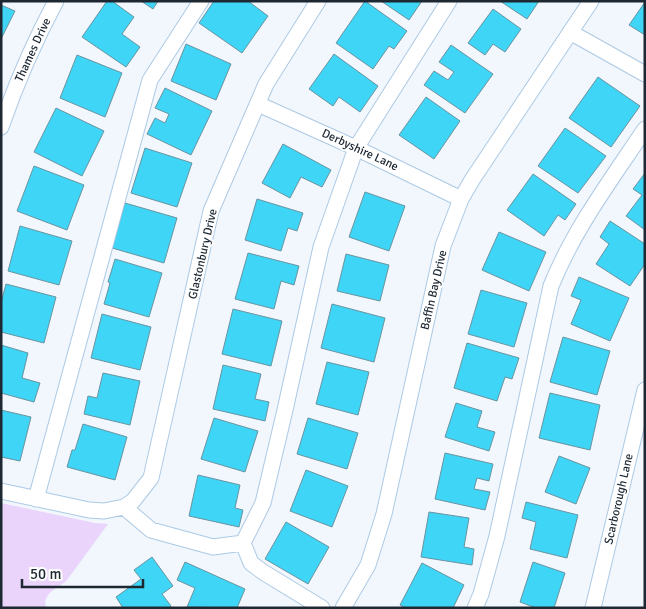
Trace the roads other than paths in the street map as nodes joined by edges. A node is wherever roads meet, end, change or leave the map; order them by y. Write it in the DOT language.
graph roads {
  1 [pos="56,1"];
  2 [pos="201,1"];
  3 [pos="318,1"];
  4 [pos="449,1"];
  5 [pos="590,1"];
  6 [pos="570,32"];
  7 [pos="645,74"];
  8 [pos="258,104"];
  9 [pos="1,128"];
  10 [pos="645,129"];
  11 [pos="356,148"];
  12 [pos="462,199"];
  13 [pos="645,390"];
  14 [pos="1,492"];
  15 [pos="36,499"];
  16 [pos="124,507"];
  17 [pos="243,543"];
  18 [pos="322,608"];
  19 [pos="344,608"];
  20 [pos="475,608"];
  21 [pos="593,608"];
  1 -- 9 [label="street, Thames Drive"];
  2 -- 15 [label="street"];
  3 -- 8 [label="street, Glastonbury Drive"];
  4 -- 11 [label="street"];
  5 -- 6 [label="street, Baffin Bay Drive"];
  6 -- 7 [label="street"];
  6 -- 12 [label="street, Baffin Bay Drive"];
  8 -- 11 [label="street, Derbyshire Lane"];
  8 -- 16 [label="street, Glastonbury Drive"];
  10 -- 20 [label="street"];
  11 -- 12 [label="street, Derbyshire Lane"];
  11 -- 17 [label="street"];
  12 -- 19 [label="street, Baffin Bay Drive"];
  13 -- 21 [label="street, Scarborough Lane"];
  14 -- 15 [label="street"];
  15 -- 16 [label="street"];
  16 -- 17 [label="street"];
  17 -- 18 [label="street"];
}
